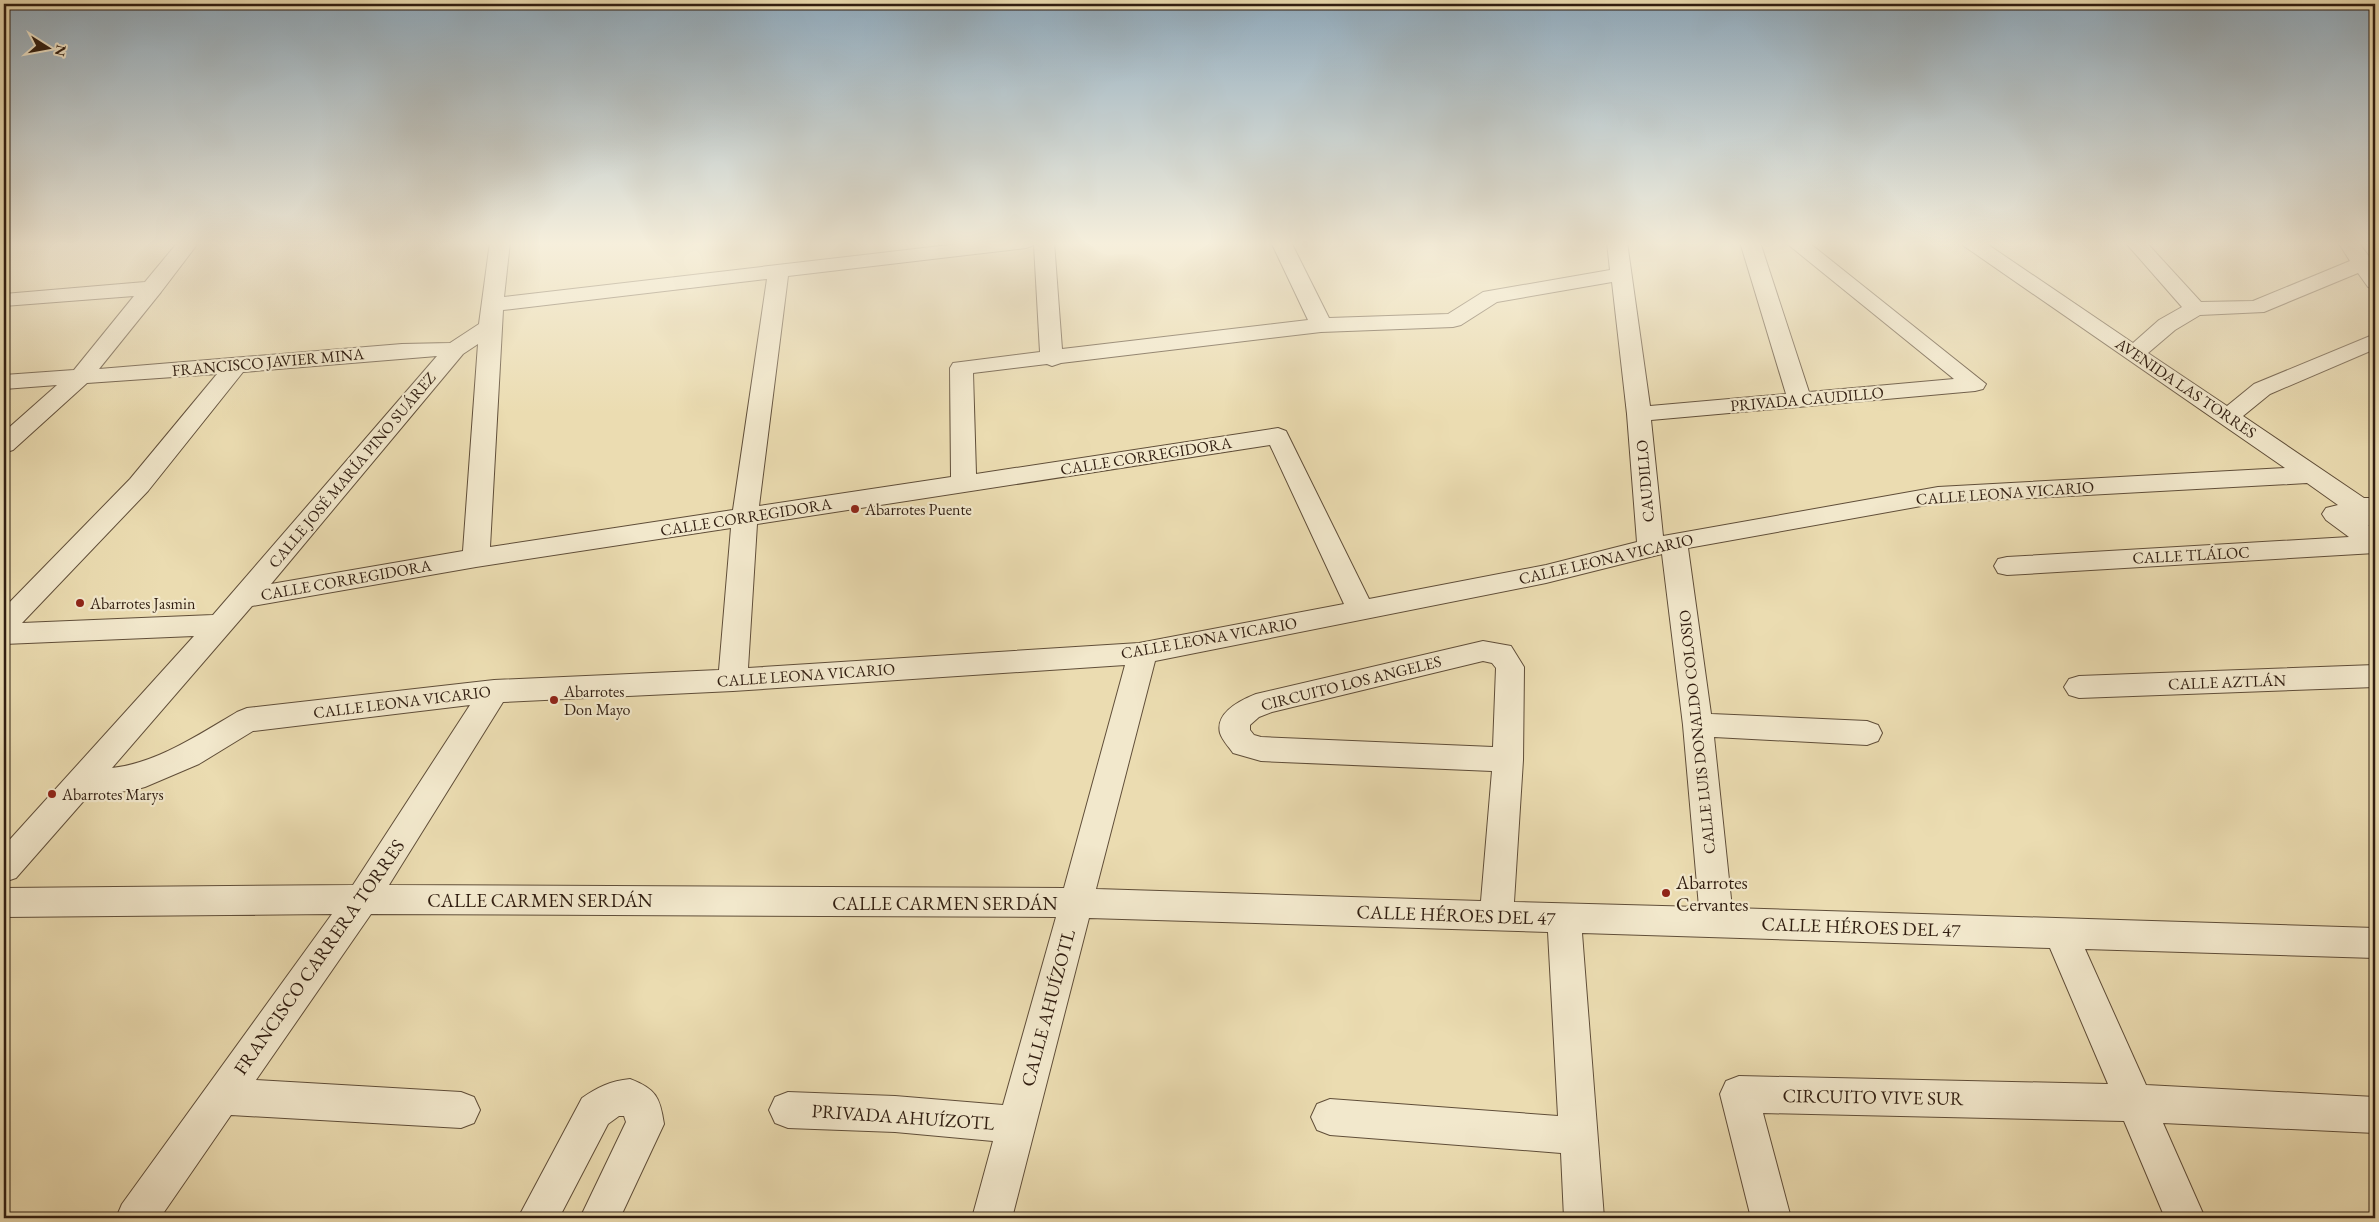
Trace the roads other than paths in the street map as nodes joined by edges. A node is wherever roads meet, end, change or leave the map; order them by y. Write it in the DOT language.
graph roads {
  1 [pos="145,299"];
  2 [pos="494,299"];
  3 [pos="605,299"];
  4 [pos="774,299"];
  5 [pos="1048,299"];
  6 [pos="1308,299"];
  7 [pos="1488,299"];
  8 [pos="1625,299"];
  9 [pos="1768,299"];
  10 [pos="1867,299"];
  11 [pos="2055,299"];
  12 [pos="2186,299"];
  13 [pos="2276,299"];
  14 [pos="2196,310"];
  15 [pos="492,316"];
  16 [pos="1321,325"];
  17 [pos="2375,341"];
  18 [pos="455,349"];
  19 [pos="2134,353"];
  20 [pos="1052,359"];
  21 [pos="236,366"];
  22 [pos="82,376"];
  23 [pos="4,382"];
  24 [pos="1800,400"];
  25 [pos="1639,414"];
  26 [pos="2227,417"];
  27 [pos="4,445"];
  28 [pos="2312,475"];
  29 [pos="2282,476"];
  30 [pos="964,484"];
  31 [pos="2370,510"];
  32 [pos="2335,514"];
  33 [pos="745,517"];
  34 [pos="2375,543"];
  35 [pos="1663,545"];
  36 [pos="476,558"];
  37 [pos="2008,566"];
  38 [pos="244,598"];
  39 [pos="1361,610"];
  40 [pos="4,625"];
  41 [pos="221,625"];
  42 [pos="4,634"];
  43 [pos="1143,653"];
  44 [pos="2375,676"];
  45 [pos="733,680"];
  46 [pos="2079,687"];
  47 [pos="494,691"];
  48 [pos="1698,725"];
  49 [pos="1867,732"];
  50 [pos="1508,760"];
  51 [pos="80,784"];
  52 [pos="4,868"];
  53 [pos="362,900"];
  54 [pos="4,902"];
  55 [pos="1076,903"];
  56 [pos="1496,916"];
  57 [pos="1564,918"];
  58 [pos="1717,922"];
  59 [pos="2061,934"];
  60 [pos="2375,942"];
  61 [pos="223,1096"];
  62 [pos="2135,1102"];
  63 [pos="461,1110"];
  64 [pos="788,1110"];
  65 [pos="2375,1115"];
  66 [pos="1330,1117"];
  67 [pos="1017,1125"];
  68 [pos="1579,1136"];
  69 [pos="136,1218"];
  70 [pos="538,1218"];
  71 [pos="600,1218"];
  72 [pos="992,1218"];
  73 [pos="1584,1218"];
  74 [pos="1771,1218"];
  75 [pos="2185,1218"];
  1 -- 22 [label="street"];
  2 -- 15 [label="street"];
  3 -- 15 [label="street"];
  4 -- 33 [label="street"];
  5 -- 20 [label="street"];
  6 -- 16 [label="street"];
  7 -- 16 [label="street"];
  8 -- 25 [label="street, CAUDILLO"];
  9 -- 24 [label="street"];
  10 -- 24 [label="street, PRIVADA CAUDILLO"];
  11 -- 19 [label="street, AVENIDA LAS TORRES"];
  12 -- 14 [label="street"];
  13 -- 14 [label="street"];
  14 -- 19 [label="street"];
  15 -- 18 [label="street, CALLE JOSÉ MARÍA PINO SUÁREZ"];
  15 -- 36 [label="street"];
  16 -- 20 [label="street"];
  17 -- 26 [label="street"];
  18 -- 21 [label="street, FRANCISCO JAVIER MINA"];
  18 -- 38 [label="street, CALLE JOSÉ MARÍA PINO SUÁREZ"];
  19 -- 26 [label="street, AVENIDA LAS TORRES"];
  20 -- 30 [label="street"];
  21 -- 22 [label="street, FRANCISCO JAVIER MINA"];
  21 -- 40 [label="street"];
  22 -- 23 [label="street, FRANCISCO JAVIER MINA"];
  22 -- 27 [label="street"];
  24 -- 25 [label="street, PRIVADA CAUDILLO"];
  25 -- 35 [label="street, CAUDILLO"];
  26 -- 28 [label="street, AVENIDA LAS TORRES"];
  28 -- 29 [label="street, CALLE LEONA VICARIO"];
  28 -- 31 [label="street, AVENIDA LAS TORRES"];
  29 -- 32 [label="street"];
  29 -- 35 [label="street, CALLE LEONA VICARIO"];
  30 -- 33 [label="street, CALLE CORREGIDORA"];
  30 -- 39 [label="street, CALLE CORREGIDORA"];
  31 -- 32 [label="street"];
  32 -- 34 [label="street"];
  33 -- 36 [label="street, CALLE CORREGIDORA"];
  33 -- 45 [label="street"];
  34 -- 37 [label="street, CALLE TLÁLOC"];
  35 -- 39 [label="street, CALLE LEONA VICARIO"];
  35 -- 48 [label="street, CALLE LUIS DONALDO COLOSIO"];
  36 -- 38 [label="street, CALLE CORREGIDORA"];
  38 -- 41 [label="street, CALLE JOSÉ MARÍA PINO SUÁREZ"];
  39 -- 43 [label="street, CALLE LEONA VICARIO"];
  41 -- 42 [label="street"];
  41 -- 51 [label="street, CALLE JOSÉ MARÍA PINO SUÁREZ"];
  43 -- 45 [label="street, CALLE LEONA VICARIO"];
  43 -- 55 [label="street, CALLE AHUÍZOTL"];
  44 -- 46 [label="street, CALLE AZTLÁN"];
  45 -- 47 [label="street, CALLE LEONA VICARIO"];
  47 -- 51 [label="street, CALLE LEONA VICARIO"];
  47 -- 53 [label="street, FRANCISCO CARRERA TORRES"];
  48 -- 49 [label="street"];
  48 -- 58 [label="street, CALLE LUIS DONALDO COLOSIO"];
  50 -- 50 [label="street, CIRCUITO LOS ANGELES"];
  50 -- 56 [label="street, CIRCUITO LOS ANGELES"];
  51 -- 52 [label="street, CALLE JOSÉ MARÍA PINO SUÁREZ"];
  53 -- 54 [label="street, CALLE CARMEN SERDÁN"];
  53 -- 55 [label="street, CALLE CARMEN SERDÁN"];
  53 -- 61 [label="street, FRANCISCO CARRERA TORRES"];
  55 -- 56 [label="street, CALLE HÉROES DEL 47"];
  55 -- 67 [label="street, CALLE AHUÍZOTL"];
  56 -- 57 [label="street, CALLE HÉROES DEL 47"];
  57 -- 58 [label="street, CALLE HÉROES DEL 47"];
  57 -- 68 [label="street"];
  58 -- 59 [label="street, CALLE HÉROES DEL 47"];
  59 -- 60 [label="street, CALLE HÉROES DEL 47"];
  59 -- 62 [label="street"];
  61 -- 63 [label="street"];
  61 -- 69 [label="street, FRANCISCO CARRERA TORRES"];
  62 -- 65 [label="street"];
  62 -- 74 [label="street, CIRCUITO VIVE SUR"];
  62 -- 75 [label="street"];
  64 -- 67 [label="street, PRIVADA AHUÍZOTL"];
  66 -- 68 [label="street"];
  67 -- 72 [label="street, CALLE AHUÍZOTL"];
  68 -- 73 [label="street"];
  70 -- 71 [label="street"];
}
